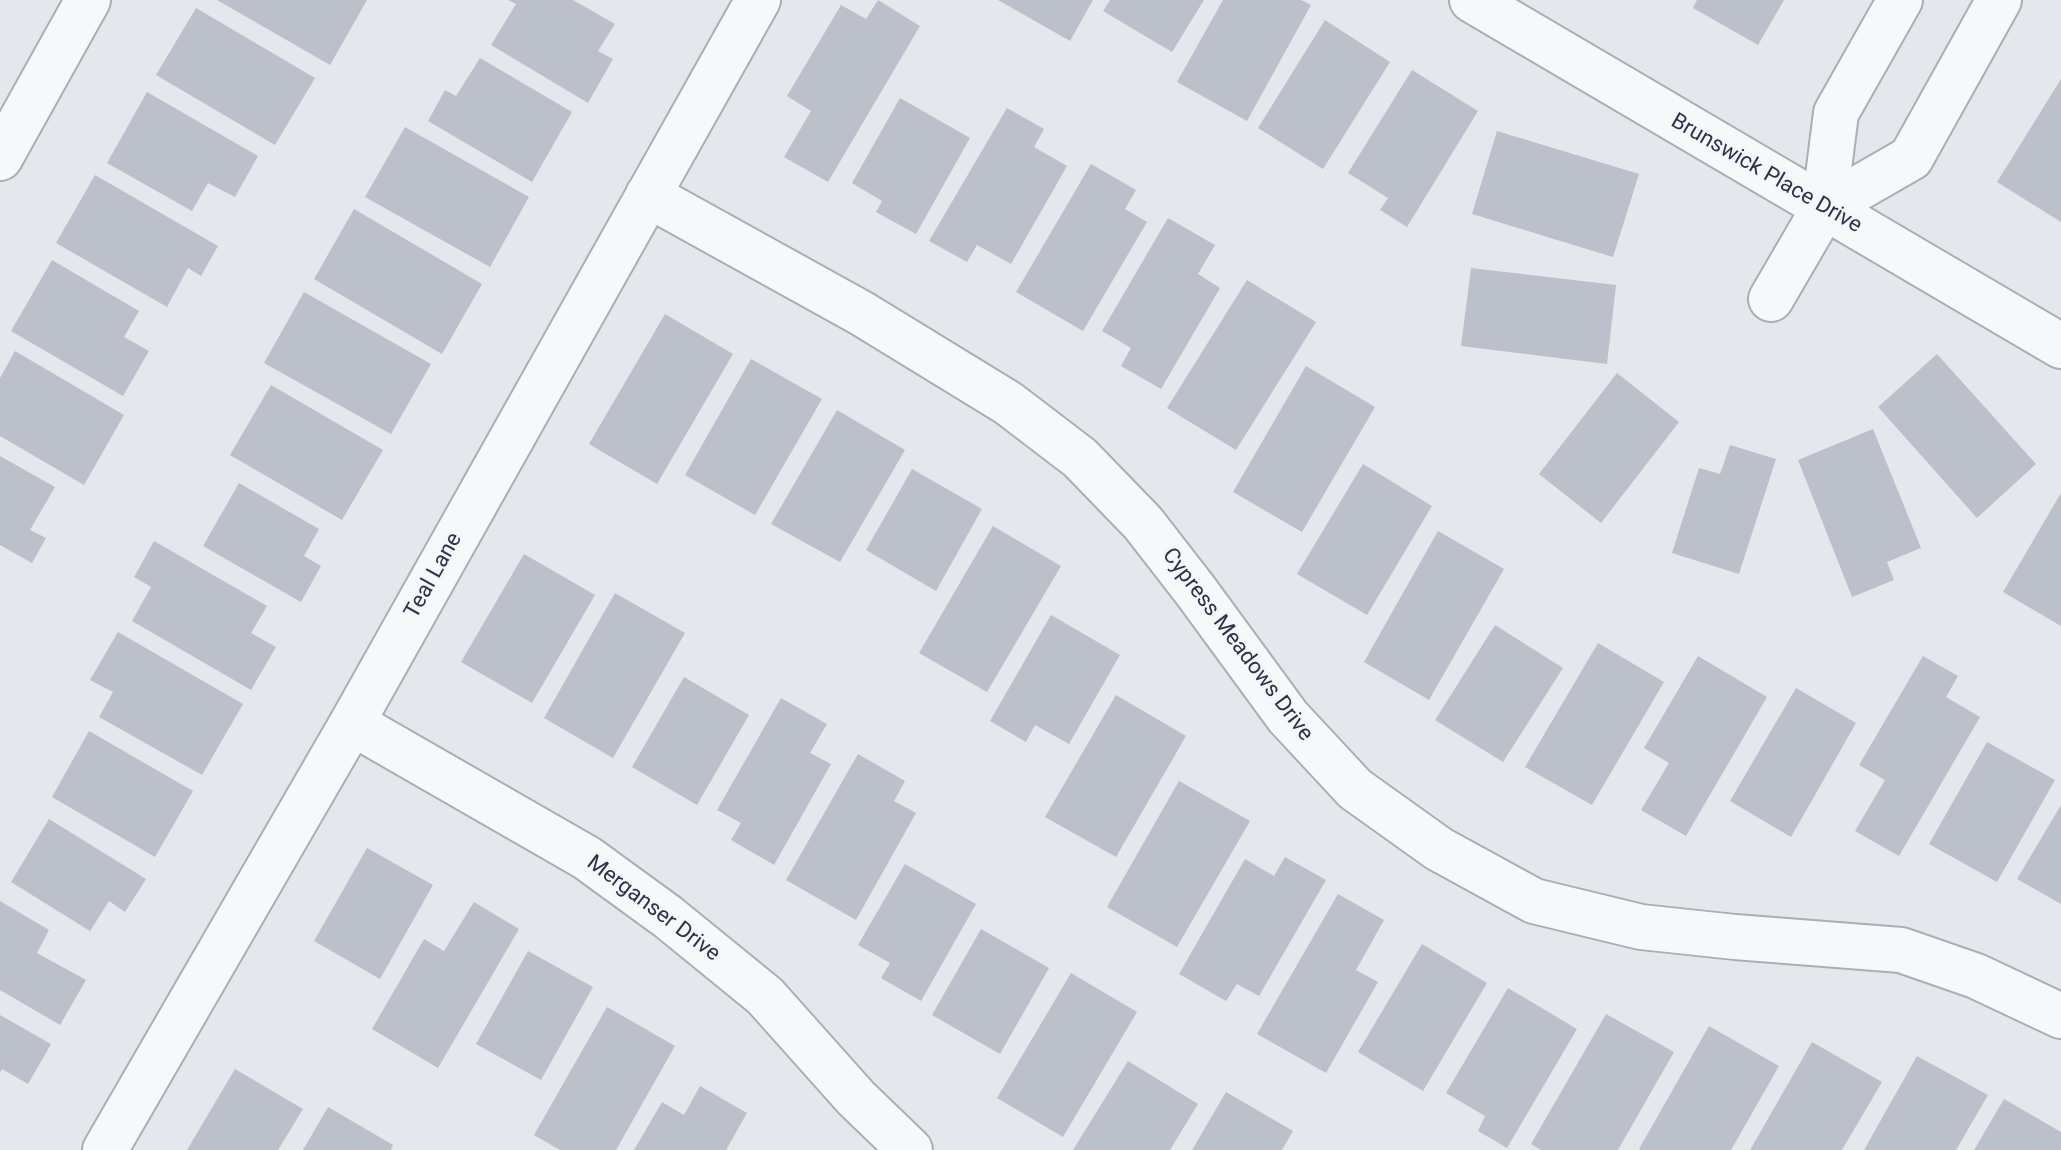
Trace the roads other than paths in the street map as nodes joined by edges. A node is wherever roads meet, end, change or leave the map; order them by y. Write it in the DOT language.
graph roads {
  1 [pos="88,0"];
  2 [pos="758,0"];
  3 [pos="1472,0"];
  4 [pos="1900,0"];
  5 [pos="1999,0"];
  6 [pos="0,158"];
  7 [pos="648,195"];
  8 [pos="1824,208"];
  9 [pos="1771,299"];
  10 [pos="2061,346"];
  11 [pos="352,723"];
  12 [pos="2061,1016"];
  13 [pos="105,1150"];
  14 [pos="910,1150"];
  1 -- 6 [label="street"];
  2 -- 7 [label="street, Teal Lane"];
  3 -- 8 [label="street, Brunswick Place Drive"];
  4 -- 8 [label="street"];
  5 -- 8 [label="street"];
  7 -- 11 [label="street, Teal Lane"];
  7 -- 12 [label="street, Cypress Meadows Drive"];
  8 -- 9 [label="street"];
  8 -- 10 [label="street, Brunswick Place Drive"];
  11 -- 13 [label="street, Teal Lane"];
  11 -- 14 [label="street, Merganser Drive"];
}
